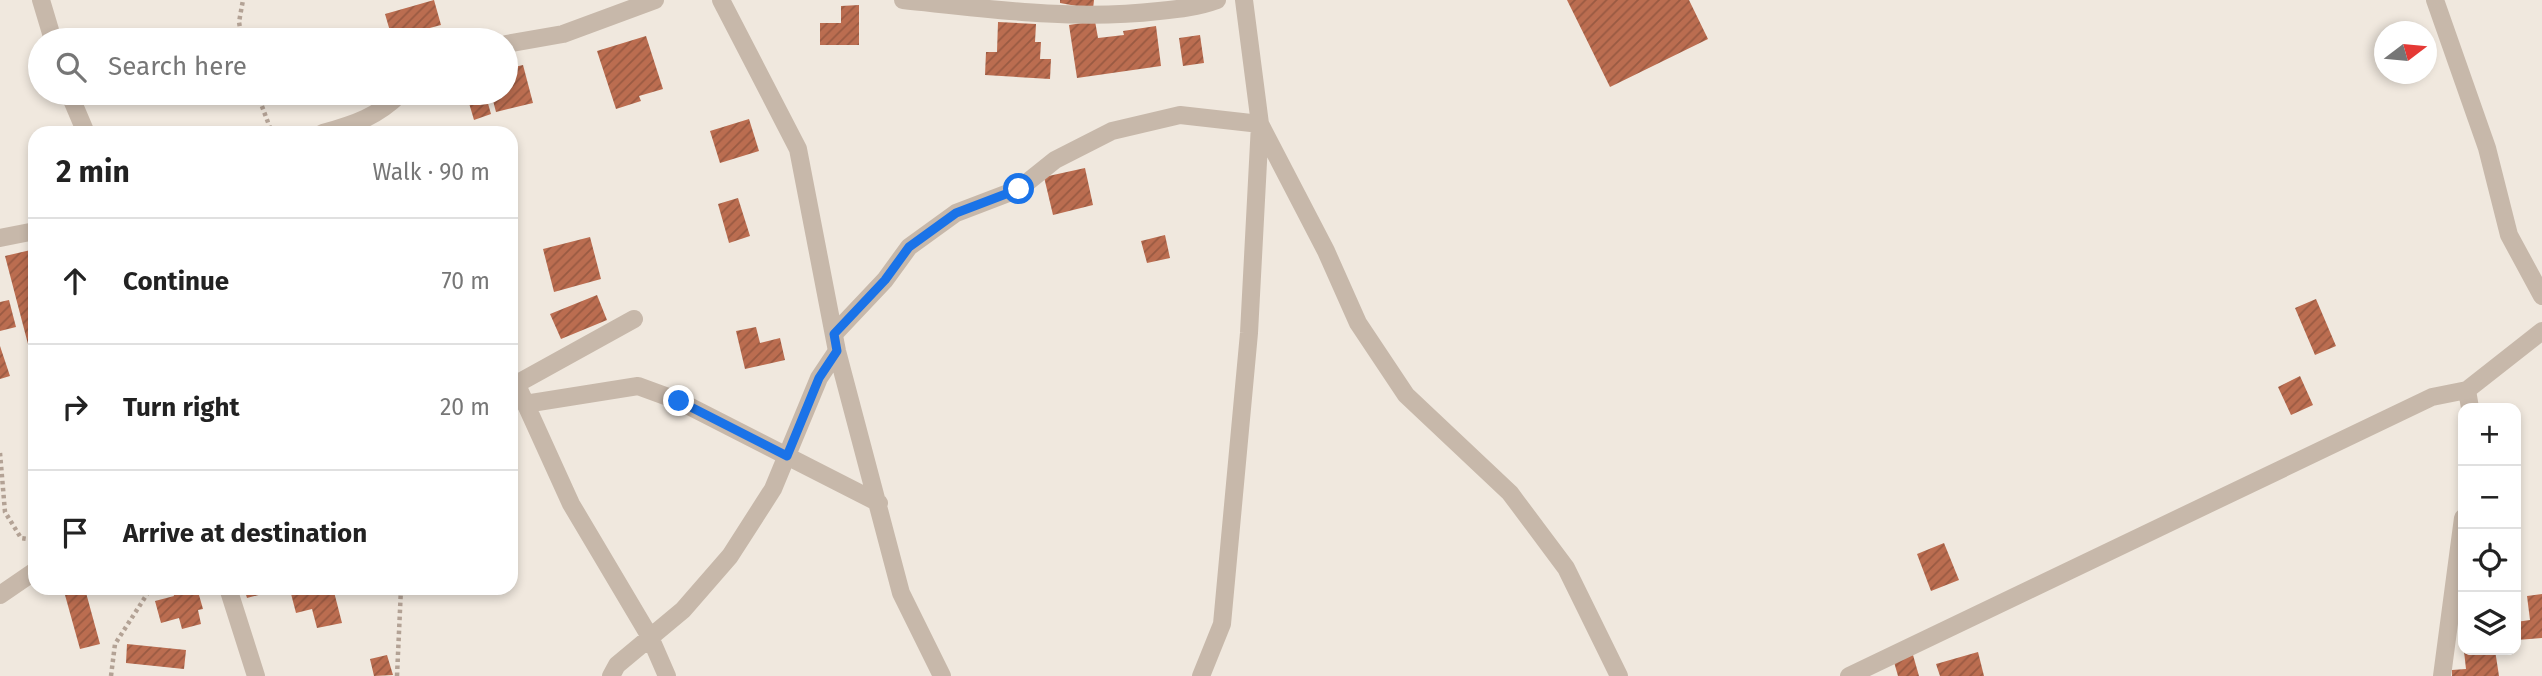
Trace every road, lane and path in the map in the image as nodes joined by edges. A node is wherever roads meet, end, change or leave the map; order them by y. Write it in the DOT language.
graph roads {
  1 [pos="41,0"];
  2 [pos="243,0"];
  3 [pos="655,0"];
  4 [pos="721,0"];
  5 [pos="904,0"];
  6 [pos="1217,0"];
  7 [pos="1244,0"];
  8 [pos="2435,0"];
  9 [pos="49,28"];
  10 [pos="240,28"];
  11 [pos="518,42"];
  12 [pos="74,105"];
  13 [pos="262,105"];
  14 [pos="389,105"];
  15 [pos="1260,124"];
  16 [pos="83,126"];
  17 [pos="269,126"];
  18 [pos="348,126"];
  19 [pos="28,232"];
  20 [pos="0,238"];
  21 [pos="2542,296"];
  22 [pos="634,319"];
  23 [pos="2542,331"];
  24 [pos="835,343"];
  25 [pos="518,384"];
  26 [pos="518,392"];
  27 [pos="2468,399"];
  28 [pos="526,404"];
  29 [pos="0,453"];
  30 [pos="787,456"];
  31 [pos="879,503"];
  32 [pos="2462,529"];
  33 [pos="28,539"];
  34 [pos="28,575"];
  35 [pos="0,595"];
  36 [pos="146,595"];
  37 [pos="230,595"];
  38 [pos="401,595"];
  39 [pos="650,638"];
  40 [pos="111,676"];
  41 [pos="256,676"];
  42 [pos="397,676"];
  43 [pos="611,676"];
  44 [pos="667,676"];
  45 [pos="942,676"];
  46 [pos="1201,676"];
  47 [pos="1619,676"];
  48 [pos="1849,676"];
  49 [pos="2442,676"];
  1 -- 9 [label="street"];
  2 -- 10 [label="path"];
  3 -- 11 [label="street"];
  4 -- 24 [label="street"];
  5 -- 6 [label="street"];
  7 -- 15 [label="street"];
  8 -- 21 [label="street"];
  12 -- 16 [label="street"];
  13 -- 17 [label="path"];
  14 -- 18 [label="street"];
  15 -- 24 [label="street"];
  15 -- 46 [label="street"];
  15 -- 47 [label="street"];
  19 -- 20 [label="street"];
  22 -- 25 [label="street"];
  23 -- 27 [label="street"];
  24 -- 30 [label="street"];
  24 -- 31 [label="street"];
  26 -- 28 [label="street"];
  27 -- 48 [label="street"];
  28 -- 30 [label="street"];
  28 -- 39 [label="street"];
  29 -- 33 [label="path"];
  30 -- 31 [label="street"];
  30 -- 39 [label="street"];
  31 -- 45 [label="street"];
  32 -- 49 [label="street"];
  34 -- 35 [label="street"];
  36 -- 40 [label="path"];
  37 -- 41 [label="street"];
  38 -- 42 [label="path"];
  39 -- 43 [label="street"];
  39 -- 44 [label="street"];
}
